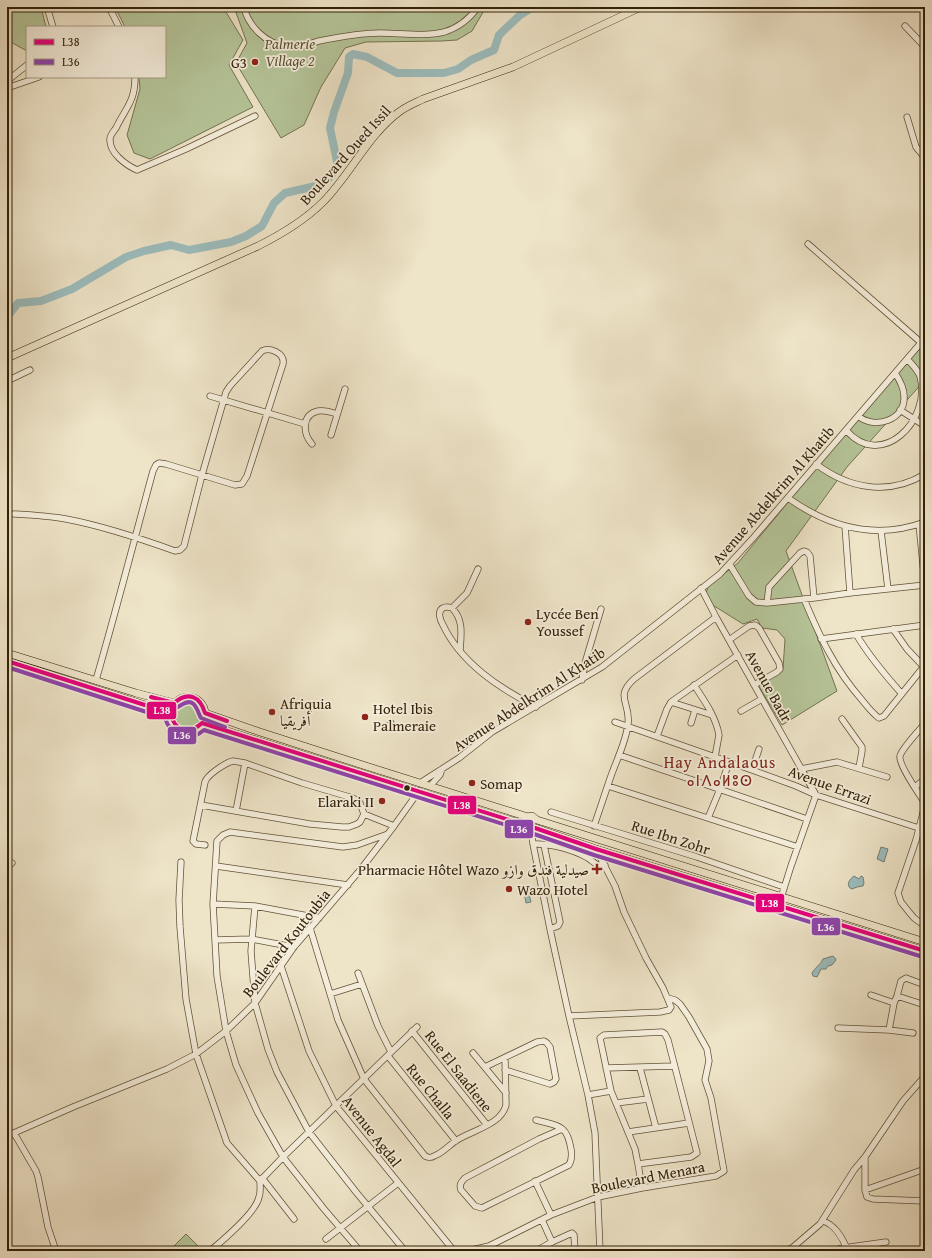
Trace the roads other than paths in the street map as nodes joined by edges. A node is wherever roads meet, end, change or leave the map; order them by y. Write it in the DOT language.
graph roads {
  1 [pos="47,7"];
  2 [pos="109,7"];
  3 [pos="244,7"];
  4 [pos="478,7"];
  5 [pos="641,7"];
  6 [pos="53,26"];
  7 [pos="118,26"];
  8 [pos="905,26"];
  9 [pos="925,47"];
  10 [pos="26,66"];
  11 [pos="36,78"];
  12 [pos="136,78"];
  13 [pos="7,81"];
  14 [pos="7,88"];
  15 [pos="255,116"];
  16 [pos="907,117"];
  17 [pos="925,158"];
  18 [pos="808,244"];
  19 [pos="925,338"];
  20 [pos="923,344"];
  21 [pos="7,358"];
  22 [pos="907,359"];
  23 [pos="30,370"];
  24 [pos="895,372"];
  25 [pos="7,381"];
  26 [pos="344,389"];
  27 [pos="210,396"];
  28 [pos="224,401"];
  29 [pos="900,410"];
  30 [pos="267,414"];
  31 [pos="337,414"];
  32 [pos="858,416"];
  33 [pos="917,421"];
  34 [pos="305,424"];
  35 [pos="925,426"];
  36 [pos="846,430"];
  37 [pos="331,435"];
  38 [pos="312,444"];
  39 [pos="816,464"];
  40 [pos="925,474"];
  41 [pos="202,475"];
  42 [pos="788,498"];
  43 [pos="14,514"];
  44 [pos="922,523"];
  45 [pos="844,526"];
  46 [pos="881,531"];
  47 [pos="135,537"];
  48 [pos="730,564"];
  49 [pos="478,569"];
  50 [pos="925,585"];
  51 [pos="701,588"];
  52 [pos="888,589"];
  53 [pos="850,593"];
  54 [pos="814,598"];
  55 [pos="804,599"];
  56 [pos="767,603"];
  57 [pos="452,608"];
  58 [pos="601,608"];
  59 [pos="716,617"];
  60 [pos="925,624"];
  61 [pos="893,629"];
  62 [pos="856,634"];
  63 [pos="821,639"];
  64 [pos="729,640"];
  65 [pos="460,650"];
  66 [pos="7,653"];
  67 [pos="738,655"];
  68 [pos="7,661"];
  69 [pos="924,666"];
  70 [pos="96,680"];
  71 [pos="582,680"];
  72 [pos="694,685"];
  73 [pos="754,685"];
  74 [pos="902,694"];
  75 [pos="762,699"];
  76 [pos="671,702"];
  77 [pos="174,703"];
  78 [pos="536,707"];
  79 [pos="695,710"];
  80 [pos="741,711"];
  81 [pos="170,713"];
  82 [pos="205,713"];
  83 [pos="712,715"];
  84 [pos="842,718"];
  85 [pos="615,722"];
  86 [pos="202,723"];
  87 [pos="691,723"];
  88 [pos="925,723"];
  89 [pos="628,726"];
  90 [pos="920,730"];
  91 [pos="925,735"];
  92 [pos="657,736"];
  93 [pos="759,749"];
  94 [pos="619,755"];
  95 [pos="716,757"];
  96 [pos="729,762"];
  97 [pos="245,763"];
  98 [pos="859,768"];
  99 [pos="442,769"];
  100 [pos="801,769"];
  101 [pos="752,770"];
  102 [pos="805,776"];
  103 [pos="887,777"];
  104 [pos="925,779"];
  105 [pos="420,783"];
  106 [pos="430,786"];
  107 [pos="608,786"];
  108 [pos="796,786"];
  109 [pos="915,787"];
  110 [pos="720,789"];
  111 [pos="419,791"];
  112 [pos="816,794"];
  113 [pos="925,804"];
  114 [pos="201,805"];
  115 [pos="236,811"];
  116 [pos="551,812"];
  117 [pos="364,814"];
  118 [pos="708,818"];
  119 [pos="808,819"];
  120 [pos="394,826"];
  121 [pos="532,826"];
  122 [pos="594,826"];
  123 [pos="922,829"];
  124 [pos="388,834"];
  125 [pos="533,844"];
  126 [pos="205,845"];
  127 [pos="544,845"];
  128 [pos="798,847"];
  129 [pos="596,849"];
  130 [pos="182,862"];
  131 [pos="605,865"];
  132 [pos="216,866"];
  133 [pos="348,885"];
  134 [pos="784,887"];
  135 [pos="781,898"];
  136 [pos="213,904"];
  137 [pos="255,906"];
  138 [pos="319,918"];
  139 [pos="924,925"];
  140 [pos="310,928"];
  141 [pos="550,928"];
  142 [pos="251,939"];
  143 [pos="215,940"];
  144 [pos="925,942"];
  145 [pos="294,947"];
  146 [pos="925,951"];
  147 [pos="281,966"];
  148 [pos="358,973"];
  149 [pos="362,984"];
  150 [pos="925,985"];
  151 [pos="330,994"];
  152 [pos="871,995"];
  153 [pos="897,996"];
  154 [pos="668,998"];
  155 [pos="255,1003"];
  156 [pos="894,1003"];
  157 [pos="925,1005"];
  158 [pos="569,1016"];
  159 [pos="838,1028"];
  160 [pos="889,1030"];
  161 [pos="226,1031"];
  162 [pos="913,1033"];
  163 [pos="473,1053"];
  164 [pos="196,1054"];
  165 [pos="389,1054"];
  166 [pos="505,1058"];
  167 [pos="674,1066"];
  168 [pos="485,1067"];
  169 [pos="606,1068"];
  170 [pos="640,1068"];
  171 [pos="505,1070"];
  172 [pos="925,1076"];
  173 [pos="364,1079"];
  174 [pos="611,1091"];
  175 [pos="506,1093"];
  176 [pos="588,1095"];
  177 [pos="648,1099"];
  178 [pos="616,1103"];
  179 [pos="336,1106"];
  180 [pos="536,1120"];
  181 [pos="689,1123"];
  182 [pos="487,1125"];
  183 [pos="656,1128"];
  184 [pos="562,1129"];
  185 [pos="309,1132"];
  186 [pos="628,1132"];
  187 [pos="14,1133"];
  188 [pos="7,1136"];
  189 [pos="456,1141"];
  190 [pos="283,1157"];
  191 [pos="866,1157"];
  192 [pos="638,1164"];
  193 [pos="925,1169"];
  194 [pos="261,1180"];
  195 [pos="535,1181"];
  196 [pos="398,1183"];
  197 [pos="642,1188"];
  198 [pos="865,1190"];
  199 [pos="598,1197"];
  200 [pos="925,1201"];
  201 [pos="368,1207"];
  202 [pos="551,1215"];
  203 [pos="294,1219"];
  204 [pos="542,1220"];
  205 [pos="823,1221"];
  206 [pos="340,1228"];
  207 [pos="326,1239"];
  208 [pos="886,1242"];
  209 [pos="550,1243"];
  210 [pos="847,1249"];
  211 [pos="56,1251"];
  212 [pos="210,1251"];
  213 [pos="360,1251"];
  214 [pos="405,1251"];
  215 [pos="454,1251"];
  216 [pos="466,1251"];
  217 [pos="536,1251"];
  218 [pos="550,1251"];
  219 [pos="575,1251"];
  220 [pos="600,1251"];
  221 [pos="783,1251"];
  222 [pos="832,1251"];
  223 [pos="869,1251"];
  224 [pos="884,1251"];
  1 -- 6 [label="street"];
  2 -- 7 [label="street"];
  3 -- 4 [label="street"];
  5 -- 21 [label="main road, Boulevard Oued Issil"];
  8 -- 9 [label="street"];
  10 -- 13 [label="street"];
  11 -- 14 [label="street"];
  12 -- 15 [label="street"];
  16 -- 17 [label="street"];
  18 -- 20 [label="street"];
  19 -- 20 [label="street, Avenue Abdelkrim Al Khatib"];
  20 -- 22 [label="street, Avenue Abdelkrim Al Khatib"];
  22 -- 24 [label="street, Avenue Abdelkrim Al Khatib"];
  22 -- 33 [label="street"];
  23 -- 25 [label="street"];
  24 -- 29 [label="street"];
  24 -- 32 [label="street, Avenue Abdelkrim Al Khatib"];
  26 -- 31 [label="street"];
  27 -- 28 [label="street"];
  28 -- 30 [label="street"];
  28 -- 30 [label="street"];
  28 -- 41 [label="street"];
  29 -- 32 [label="street"];
  29 -- 33 [label="street"];
  30 -- 34 [label="street"];
  30 -- 41 [label="street"];
  31 -- 34 [label="street"];
  31 -- 37 [label="street"];
  32 -- 36 [label="street, Avenue Abdelkrim Al Khatib"];
  33 -- 35 [label="street"];
  33 -- 36 [label="street"];
  34 -- 38 [label="street"];
  36 -- 39 [label="street, Avenue Abdelkrim Al Khatib"];
  39 -- 40 [label="street"];
  39 -- 42 [label="street, Avenue Abdelkrim Al Khatib"];
  41 -- 47 [label="street"];
  41 -- 47 [label="street"];
  42 -- 45 [label="street"];
  42 -- 48 [label="street, Avenue Abdelkrim Al Khatib"];
  43 -- 47 [label="street"];
  44 -- 46 [label="street"];
  44 -- 50 [label="street"];
  45 -- 46 [label="street"];
  45 -- 53 [label="street"];
  46 -- 52 [label="street"];
  47 -- 70 [label="street"];
  48 -- 51 [label="street, Avenue Abdelkrim Al Khatib"];
  48 -- 56 [label="street"];
  49 -- 57 [label="street"];
  50 -- 52 [label="street"];
  51 -- 59 [label="street, Avenue Badr"];
  51 -- 71 [label="street, Avenue Abdelkrim Al Khatib"];
  52 -- 53 [label="street"];
  53 -- 54 [label="street"];
  54 -- 55 [label="street"];
  54 -- 56 [label="street"];
  55 -- 56 [label="street"];
  55 -- 63 [label="street"];
  57 -- 65 [label="street"];
  57 -- 65 [label="street"];
  58 -- 71 [label="street"];
  59 -- 64 [label="street, Avenue Badr"];
  59 -- 89 [label="street"];
  60 -- 61 [label="street"];
  61 -- 62 [label="street"];
  61 -- 69 [label="street"];
  62 -- 63 [label="street"];
  62 -- 74 [label="street"];
  63 -- 74 [label="street"];
  64 -- 67 [label="street, Avenue Badr"];
  64 -- 73 [label="street"];
  65 -- 78 [label="street"];
  66 -- 70 [label="main road"];
  67 -- 72 [label="street"];
  67 -- 73 [label="street, Avenue Badr"];
  68 -- 81 [label="main road"];
  69 -- 74 [label="street"];
  70 -- 77 [label="main road"];
  71 -- 78 [label="street, Avenue Abdelkrim Al Khatib"];
  72 -- 76 [label="street"];
  72 -- 83 [label="street"];
  73 -- 75 [label="street, Avenue Badr"];
  75 -- 80 [label="street"];
  75 -- 100 [label="street, Avenue Badr"];
  76 -- 79 [label="street"];
  76 -- 92 [label="street"];
  77 -- 81 [label="main road"];
  77 -- 82 [label="main road"];
  78 -- 99 [label="street, Avenue Abdelkrim Al Khatib"];
  79 -- 83 [label="street"];
  79 -- 87 [label="street"];
  81 -- 86 [label="main road"];
  82 -- 86 [label="main road"];
  82 -- 105 [label="main road"];
  83 -- 95 [label="street"];
  84 -- 98 [label="street"];
  85 -- 89 [label="street, Avenue Errazi"];
  86 -- 111 [label="main road"];
  88 -- 90 [label="street"];
  89 -- 92 [label="street, Avenue Errazi"];
  89 -- 94 [label="street"];
  90 -- 91 [label="street"];
  90 -- 109 [label="street"];
  92 -- 95 [label="street, Avenue Errazi"];
  93 -- 101 [label="street"];
  94 -- 107 [label="street"];
  94 -- 110 [label="street"];
  95 -- 96 [label="street, Avenue Errazi"];
  96 -- 101 [label="street, Avenue Errazi"];
  96 -- 110 [label="street"];
  97 -- 114 [label="street"];
  97 -- 115 [label="street"];
  97 -- 117 [label="street"];
  98 -- 100 [label="street"];
  98 -- 103 [label="street"];
  99 -- 105 [label="street, Avenue Abdelkrim Al Khatib"];
  99 -- 106 [label="street, Avenue Abdelkrim Al Khatib"];
  100 -- 102 [label="street, Avenue Badr"];
  101 -- 108 [label="street, Avenue Errazi"];
  102 -- 108 [label="street"];
  102 -- 112 [label="street, Avenue Badr"];
  104 -- 109 [label="street"];
  105 -- 106 [label="main road"];
  106 -- 121 [label="main road"];
  107 -- 118 [label="street"];
  107 -- 122 [label="street"];
  108 -- 112 [label="street, Avenue Errazi"];
  109 -- 113 [label="street"];
  110 -- 118 [label="street"];
  110 -- 119 [label="street"];
  111 -- 120 [label="street, Boulevard Koutoubia"];
  111 -- 121 [label="main road"];
  112 -- 119 [label="street"];
  112 -- 123 [label="street, Avenue Errazi"];
  113 -- 123 [label="street"];
  114 -- 115 [label="street"];
  114 -- 126 [label="street"];
  115 -- 117 [label="street"];
  116 -- 122 [label="street, Rue Ibn Zohr"];
  117 -- 120 [label="street"];
  118 -- 128 [label="street"];
  119 -- 128 [label="street"];
  120 -- 124 [label="street, Boulevard Koutoubia"];
  121 -- 125 [label="street"];
  121 -- 129 [label="main road"];
  121 -- 135 [label="main road"];
  122 -- 134 [label="street, Rue Ibn Zohr"];
  123 -- 139 [label="street"];
  124 -- 132 [label="street"];
  124 -- 133 [label="street, Boulevard Koutoubia"];
  125 -- 127 [label="street"];
  125 -- 141 [label="street"];
  127 -- 131 [label="street"];
  127 -- 141 [label="street"];
  128 -- 134 [label="street"];
  129 -- 131 [label="street"];
  129 -- 146 [label="main road"];
  130 -- 164 [label="street"];
  131 -- 154 [label="street"];
  132 -- 133 [label="street"];
  132 -- 136 [label="street"];
  133 -- 138 [label="street, Boulevard Koutoubia"];
  134 -- 135 [label="street"];
  135 -- 144 [label="main road"];
  136 -- 137 [label="street"];
  136 -- 143 [label="street"];
  137 -- 138 [label="street"];
  137 -- 142 [label="street"];
  138 -- 140 [label="street, Boulevard Koutoubia"];
  140 -- 145 [label="street, Boulevard Koutoubia"];
  140 -- 151 [label="street"];
  141 -- 158 [label="street"];
  142 -- 143 [label="street"];
  142 -- 145 [label="street"];
  142 -- 155 [label="street"];
  143 -- 161 [label="street"];
  145 -- 147 [label="street, Boulevard Koutoubia"];
  147 -- 155 [label="street, Boulevard Koutoubia"];
  147 -- 179 [label="street, Avenue Agdal"];
  148 -- 149 [label="street, Rue Challa"];
  149 -- 151 [label="street"];
  149 -- 165 [label="street, Rue Challa"];
  150 -- 153 [label="street"];
  151 -- 173 [label="street"];
  152 -- 156 [label="street"];
  153 -- 156 [label="street"];
  153 -- 157 [label="street"];
  154 -- 158 [label="street"];
  154 -- 197 [label="street, Boulevard Menara"];
  155 -- 161 [label="street, Boulevard Koutoubia"];
  155 -- 185 [label="street"];
  156 -- 160 [label="street"];
  158 -- 176 [label="street"];
  159 -- 160 [label="street"];
  160 -- 162 [label="street"];
  161 -- 164 [label="street, Boulevard Koutoubia"];
  161 -- 190 [label="street"];
  163 -- 168 [label="street"];
  164 -- 187 [label="street, Boulevard Koutoubia"];
  164 -- 194 [label="street"];
  165 -- 173 [label="street"];
  165 -- 182 [label="street, Rue El Saadiene"];
  165 -- 189 [label="street, Rue Challa"];
  166 -- 168 [label="street"];
  166 -- 171 [label="street"];
  166 -- 171 [label="street"];
  167 -- 169 [label="street"];
  167 -- 170 [label="street"];
  167 -- 181 [label="street"];
  168 -- 175 [label="street"];
  169 -- 170 [label="street"];
  169 -- 174 [label="street"];
  170 -- 177 [label="street"];
  171 -- 175 [label="street"];
  172 -- 191 [label="street"];
  173 -- 179 [label="street"];
  173 -- 189 [label="street"];
  174 -- 176 [label="street"];
  174 -- 178 [label="street"];
  175 -- 182 [label="street"];
  176 -- 199 [label="street"];
  177 -- 178 [label="street"];
  177 -- 183 [label="street"];
  178 -- 186 [label="street"];
  179 -- 185 [label="street"];
  179 -- 196 [label="street, Avenue Agdal"];
  180 -- 184 [label="street"];
  181 -- 183 [label="street"];
  181 -- 192 [label="street"];
  182 -- 189 [label="street"];
  183 -- 186 [label="street"];
  184 -- 195 [label="street"];
  184 -- 195 [label="street"];
  185 -- 190 [label="street"];
  185 -- 201 [label="street"];
  186 -- 192 [label="street"];
  187 -- 188 [label="street, Boulevard Koutoubia"];
  187 -- 211 [label="street"];
  190 -- 194 [label="street"];
  190 -- 206 [label="street"];
  191 -- 198 [label="street"];
  191 -- 205 [label="street"];
  192 -- 197 [label="street"];
  193 -- 198 [label="street"];
  194 -- 203 [label="street"];
  194 -- 212 [label="street"];
  195 -- 202 [label="street"];
  196 -- 201 [label="street"];
  196 -- 215 [label="street, Avenue Agdal"];
  197 -- 199 [label="street, Boulevard Menara"];
  198 -- 200 [label="street"];
  199 -- 202 [label="street, Boulevard Menara"];
  199 -- 220 [label="street"];
  201 -- 206 [label="street"];
  201 -- 214 [label="street"];
  202 -- 204 [label="street, Boulevard Menara"];
  204 -- 209 [label="street"];
  204 -- 216 [label="street, Boulevard Menara"];
  205 -- 210 [label="street"];
  205 -- 221 [label="street"];
  206 -- 207 [label="street"];
  206 -- 213 [label="street"];
  208 -- 210 [label="street"];
  209 -- 217 [label="street"];
  209 -- 218 [label="street"];
  209 -- 219 [label="street"];
  210 -- 222 [label="street"];
  223 -- 224 [label="street"];
}
